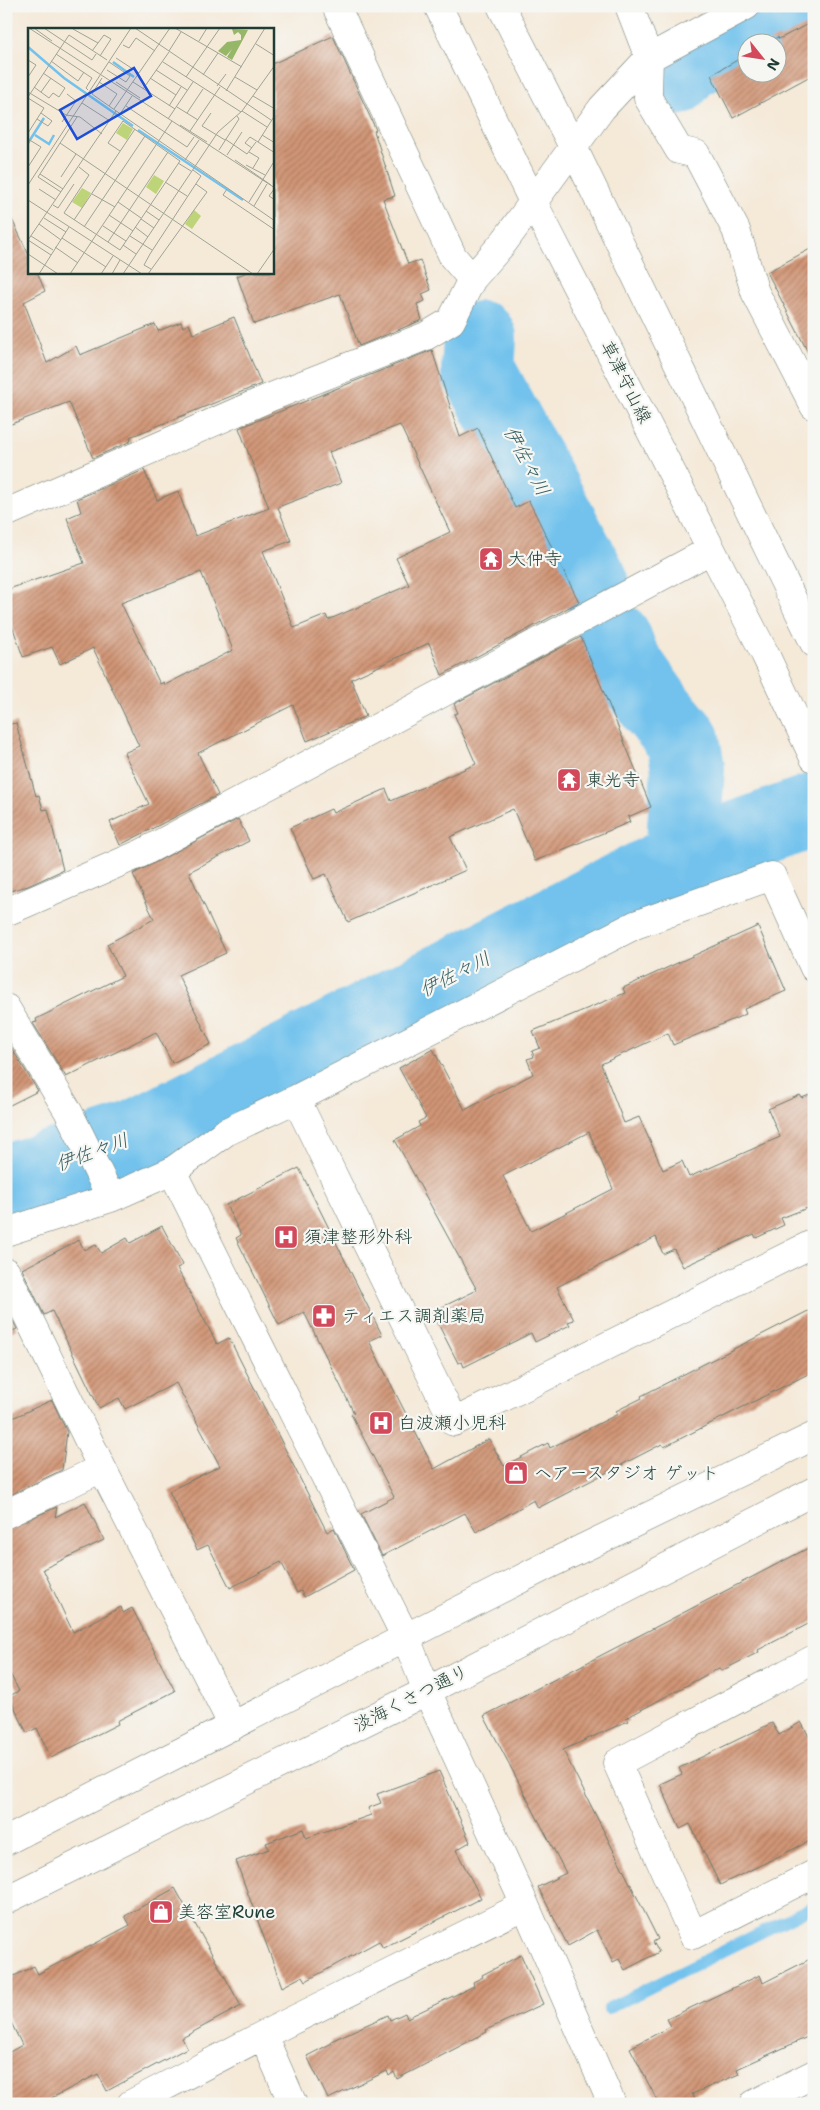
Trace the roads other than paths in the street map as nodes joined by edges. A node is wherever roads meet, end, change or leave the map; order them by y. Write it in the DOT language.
graph roads {
  1 [pos="336,6"];
  2 [pos="438,6"];
  3 [pos="501,6"];
  4 [pos="629,6"];
  5 [pos="746,6"];
  6 [pos="649,58"];
  7 [pos="573,147"];
  8 [pos="533,202"];
  9 [pos="472,279"];
  10 [pos="814,406"];
  11 [pos="6,513"];
  12 [pos="711,550"];
  13 [pos="810,636"];
  14 [pos="814,758"];
  15 [pos="6,912"];
  16 [pos="814,968"];
  17 [pos="6,1008"];
  18 [pos="296,1099"];
  19 [pos="172,1171"];
  20 [pos="111,1198"];
  21 [pos="6,1232"];
  22 [pos="814,1243"];
  23 [pos="6,1272"];
  24 [pos="814,1436"];
  25 [pos="102,1468"];
  26 [pos="814,1491"];
  27 [pos="6,1514"];
  28 [pos="406,1638"];
  29 [pos="814,1660"];
  30 [pos="427,1691"];
  31 [pos="233,1726"];
  32 [pos="6,1841"];
  33 [pos="814,1874"];
  34 [pos="6,1900"];
  35 [pos="525,1905"];
  36 [pos="262,2035"];
  37 [pos="814,2074"];
  38 [pos="131,2104"];
  39 [pos="293,2104"];
  40 [pos="612,2104"];
  41 [pos="754,2104"];
  1 -- 9 [label="street"];
  2 -- 8 [label="street, 草津守山線"];
  3 -- 7 [label="street"];
  4 -- 6 [label="street"];
  5 -- 6 [label="street"];
  6 -- 7 [label="street"];
  6 -- 10 [label="street"];
  7 -- 8 [label="street"];
  7 -- 13 [label="street"];
  8 -- 9 [label="street"];
  8 -- 12 [label="street, 草津守山線"];
  9 -- 11 [label="street"];
  12 -- 14 [label="street, 草津守山線"];
  12 -- 15 [label="street"];
  16 -- 18 [label="street"];
  17 -- 20 [label="street"];
  18 -- 19 [label="street"];
  18 -- 22 [label="street"];
  19 -- 20 [label="street"];
  19 -- 28 [label="street"];
  20 -- 21 [label="street"];
  23 -- 25 [label="street"];
  24 -- 28 [label="street"];
  25 -- 27 [label="street"];
  25 -- 31 [label="street"];
  26 -- 30 [label="street, 淡海くさつ通り"];
  28 -- 30 [label="street"];
  28 -- 31 [label="street"];
  29 -- 33 [label="street"];
  30 -- 34 [label="street, 淡海くさつ通り"];
  30 -- 35 [label="street"];
  31 -- 32 [label="street"];
  35 -- 36 [label="street"];
  35 -- 40 [label="street"];
  36 -- 38 [label="street"];
  36 -- 39 [label="street"];
  37 -- 41 [label="street"];
}
